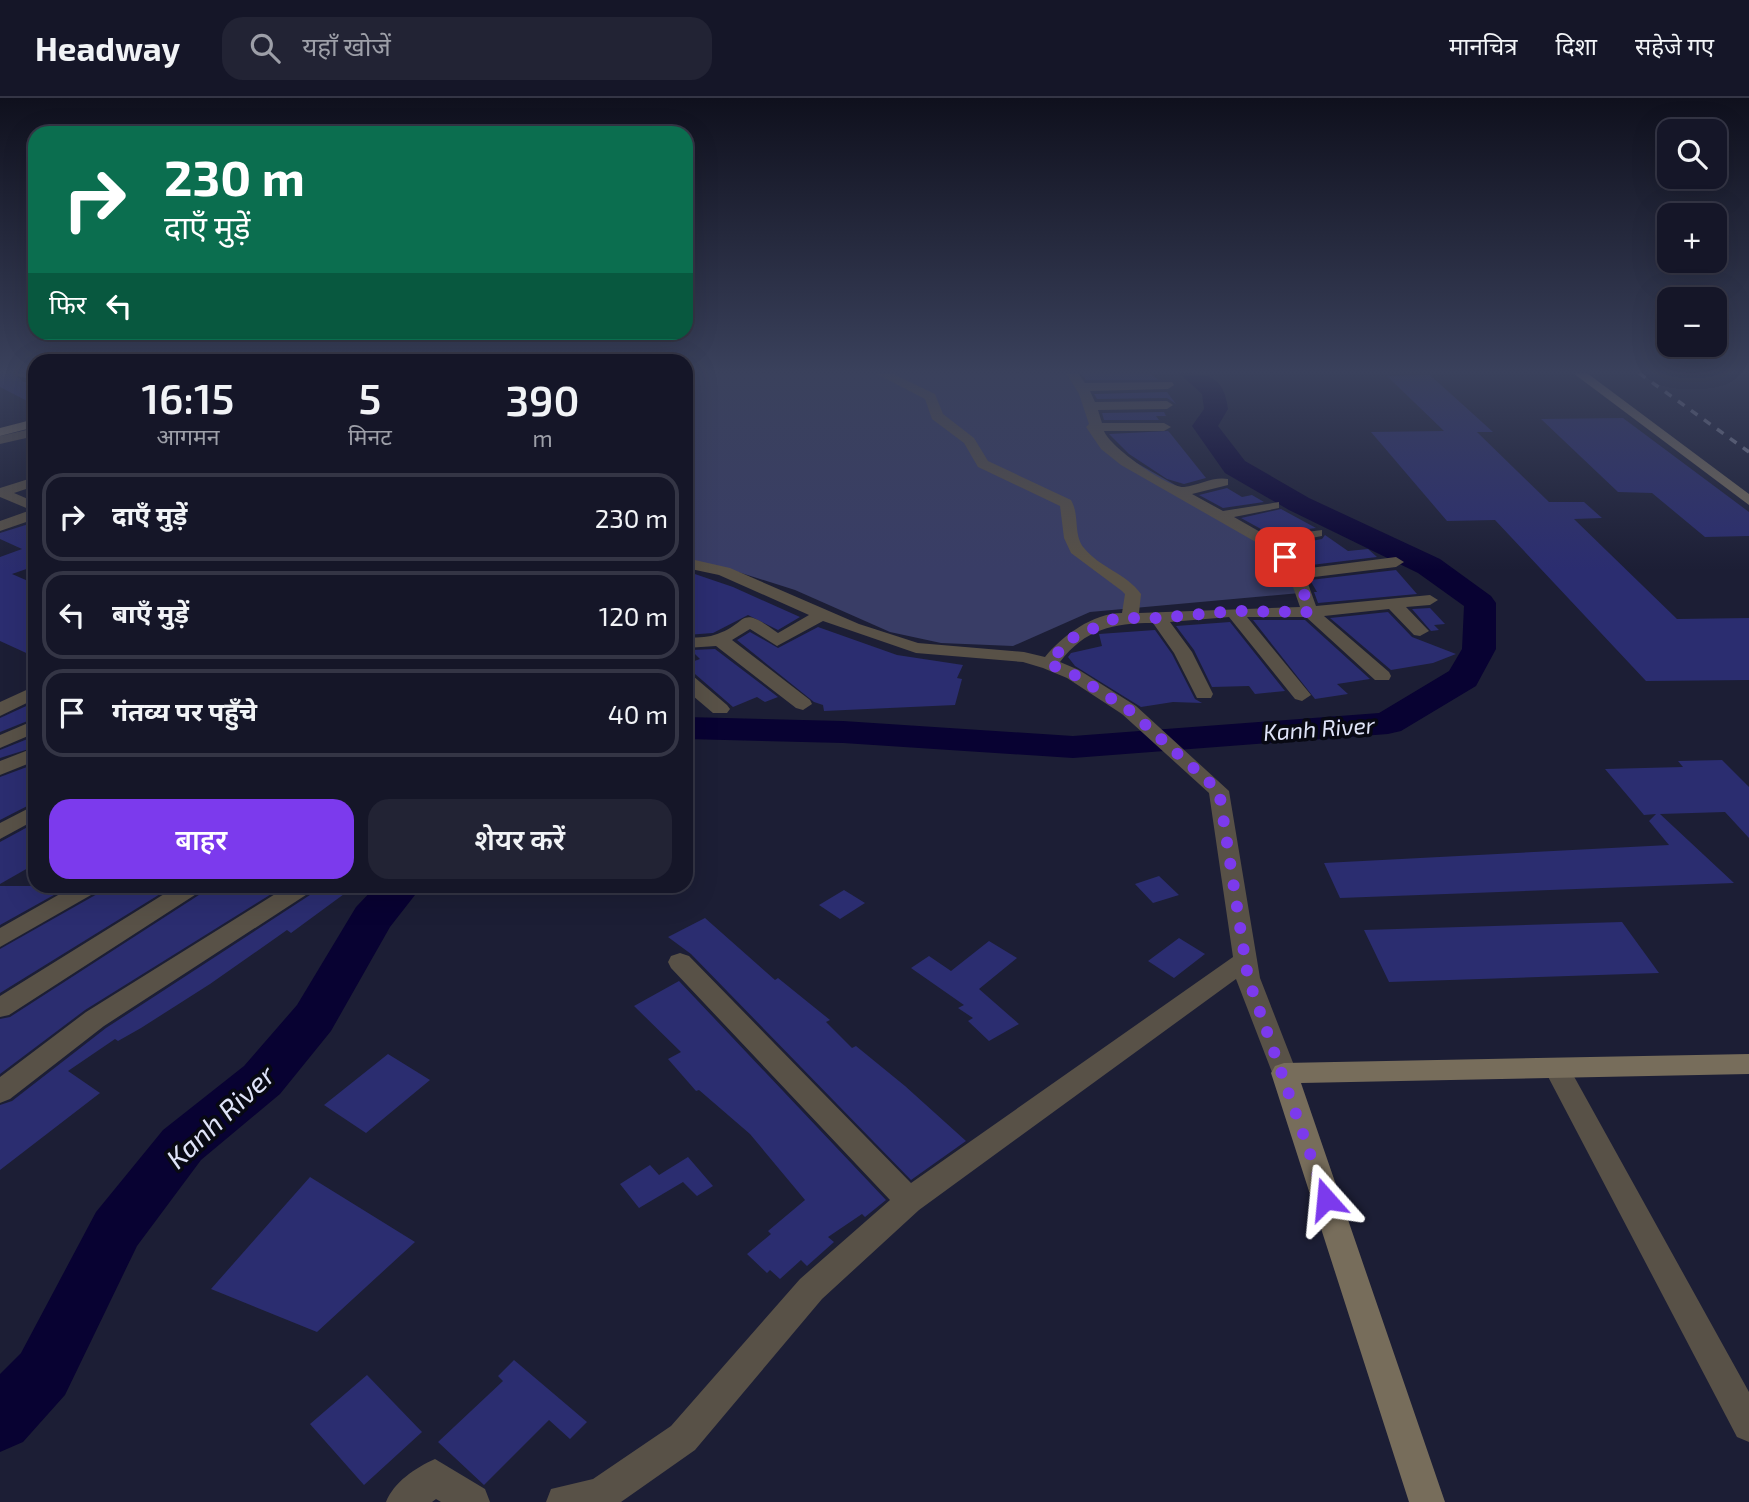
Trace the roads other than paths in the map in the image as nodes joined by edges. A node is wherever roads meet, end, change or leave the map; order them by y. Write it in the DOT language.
graph roads {
  1 [pos="966,439"];
  2 [pos="1100,439"];
  3 [pos="1666,439"];
  4 [pos="1223,482"];
  5 [pos="28,483"];
  6 [pos="2,491"];
  7 [pos="1180,492"];
  8 [pos="1749,501"];
  9 [pos="28,504"];
  10 [pos="1274,505"];
  11 [pos="28,516"];
  12 [pos="1223,516"];
  13 [pos="0,526"];
  14 [pos="1317,533"];
  15 [pos="1267,542"];
  16 [pos="1396,562"];
  17 [pos="693,564"];
  18 [pos="1298,574"];
  19 [pos="1430,600"];
  20 [pos="1393,604"];
  21 [pos="1234,611"];
  22 [pos="1310,612"];
  23 [pos="822,614"];
  24 [pos="1130,617"];
  25 [pos="1158,618"];
  26 [pos="1420,631"];
  27 [pos="720,640"];
  28 [pos="693,642"];
  29 [pos="1049,664"];
  30 [pos="1381,676"];
  31 [pos="693,686"];
  32 [pos="1204,694"];
  33 [pos="1303,695"];
  34 [pos="28,696"];
  35 [pos="803,704"];
  36 [pos="720,709"];
  37 [pos="0,710"];
  38 [pos="28,729"];
  39 [pos="0,742"];
  40 [pos="28,756"];
  41 [pos="0,769"];
  42 [pos="28,815"];
  43 [pos="0,832"];
  44 [pos="78,893"];
  45 [pos="182,893"];
  46 [pos="293,893"];
  47 [pos="0,939"];
  48 [pos="1244,961"];
  49 [pos="680,962"];
  50 [pos="0,1008"];
  51 [pos="1749,1064"];
  52 [pos="1557,1069"];
  53 [pos="1284,1073"];
  54 [pos="0,1092"];
  55 [pos="909,1201"];
  56 [pos="1749,1425"];
  57 [pos="404,1502"];
  58 [pos="472,1502"];
  59 [pos="564,1502"];
  60 [pos="1427,1502"];
  1 -- 24 [label="street"];
  2 -- 7 [label="street"];
  3 -- 8 [label="street"];
  4 -- 7 [label="street"];
  5 -- 6 [label="street"];
  6 -- 9 [label="street"];
  7 -- 12 [label="street"];
  10 -- 12 [label="street"];
  11 -- 13 [label="street"];
  12 -- 15 [label="street"];
  14 -- 15 [label="street"];
  15 -- 18 [label="street"];
  16 -- 18 [label="street"];
  17 -- 23 [label="street"];
  18 -- 22 [label="street"];
  19 -- 20 [label="street"];
  20 -- 22 [label="street"];
  20 -- 26 [label="street"];
  21 -- 22 [label="street"];
  21 -- 25 [label="street"];
  21 -- 33 [label="street"];
  22 -- 30 [label="street"];
  23 -- 27 [label="street"];
  23 -- 29 [label="street"];
  24 -- 25 [label="street"];
  24 -- 29 [label="street"];
  25 -- 32 [label="street"];
  27 -- 28 [label="street"];
  27 -- 35 [label="street"];
  29 -- 48 [label="street"];
  31 -- 36 [label="street"];
  34 -- 37 [label="street"];
  38 -- 39 [label="street"];
  40 -- 41 [label="street"];
  42 -- 43 [label="street"];
  44 -- 47 [label="street"];
  45 -- 50 [label="street"];
  46 -- 54 [label="street"];
  48 -- 53 [label="street"];
  48 -- 55 [label="street"];
  49 -- 55 [label="street"];
  51 -- 52 [label="street"];
  52 -- 53 [label="street"];
  52 -- 56 [label="street"];
  53 -- 60 [label="street"];
  55 -- 59 [label="street"];
  57 -- 58 [label="street"];
}
